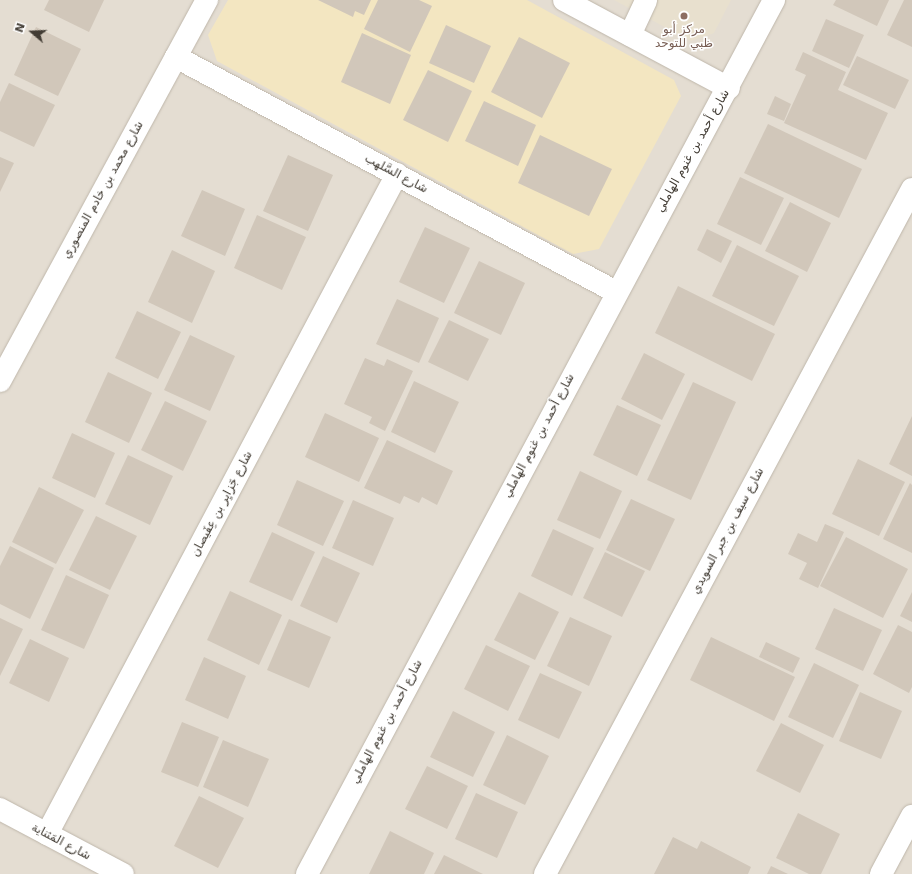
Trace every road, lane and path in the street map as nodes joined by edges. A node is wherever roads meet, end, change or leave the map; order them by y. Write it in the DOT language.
graph roads {
  1 [pos="207,0"];
  2 [pos="564,0"];
  3 [pos="646,0"];
  4 [pos="774,0"];
  5 [pos="630,35"];
  6 [pos="176,57"];
  7 [pos="729,88"];
  8 [pos="397,174"];
  9 [pos="912,189"];
  10 [pos="616,292"];
  11 [pos="0,381"];
  12 [pos="0,809"];
  13 [pos="912,816"];
  14 [pos="47,834"];
  15 [pos="123,874"];
  16 [pos="307,874"];
  17 [pos="545,874"];
  18 [pos="881,874"];
  1 -- 6 [label="street, شارع محمد بن خادم المنصوري"];
  2 -- 5 [label="street"];
  3 -- 5 [label="street"];
  4 -- 7 [label="street, شارع أحمد بن غنوم الهاملي"];
  5 -- 7 [label="street"];
  6 -- 8 [label="street, شارع السَّلهب"];
  6 -- 11 [label="street, شارع محمد بن خادم المنصوري"];
  7 -- 10 [label="street, شارع أحمد بن غنوم الهاملي"];
  8 -- 10 [label="street, شارع السَّلهب"];
  8 -- 14 [label="street, شارع جَزايِر بن عِفَيصان"];
  9 -- 17 [label="street, شارع سيف بن جبر السويدي"];
  10 -- 16 [label="street, شارع أحمد بن غنوم الهاملي"];
  12 -- 14 [label="street, شارع المَثناية"];
  13 -- 18 [label="street"];
  14 -- 15 [label="street, شارع المَثناية"];
}
